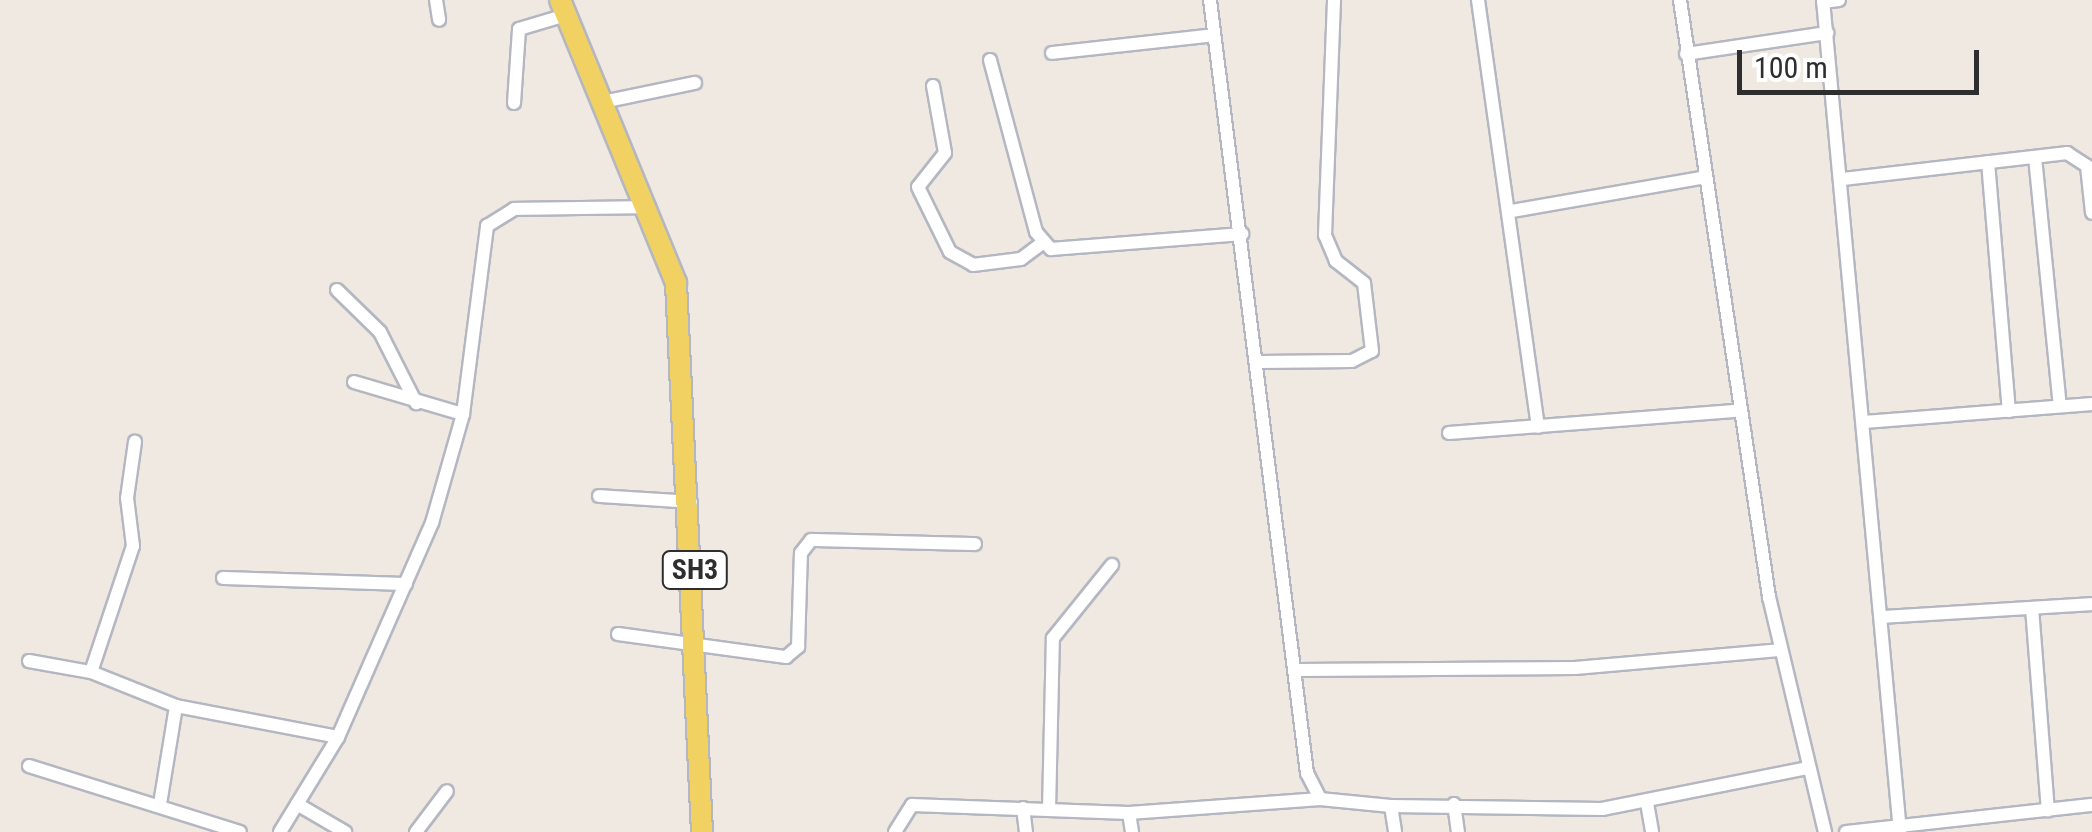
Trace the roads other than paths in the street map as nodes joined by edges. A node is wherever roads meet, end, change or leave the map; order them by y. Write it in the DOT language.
graph roads {
  1 [pos="436,0"];
  2 [pos="1210,0"];
  3 [pos="1334,0"];
  4 [pos="1478,0"];
  5 [pos="1680,0"];
  6 [pos="1839,0"];
  7 [pos="1823,1"];
  8 [pos="563,8"];
  9 [pos="439,20"];
  10 [pos="1826,34"];
  11 [pos="1214,35"];
  12 [pos="1052,53"];
  13 [pos="1686,54"];
  14 [pos="990,60"];
  15 [pos="695,82"];
  16 [pos="934,86"];
  17 [pos="603,102"];
  18 [pos="514,103"];
  19 [pos="2035,157"];
  20 [pos="1988,162"];
  21 [pos="1701,178"];
  22 [pos="1843,179"];
  23 [pos="649,207"];
  24 [pos="1512,211"];
  25 [pos="2092,213"];
  26 [pos="1242,234"];
  27 [pos="1042,243"];
  28 [pos="337,290"];
  29 [pos="1260,362"];
  30 [pos="354,382"];
  31 [pos="416,403"];
  32 [pos="2092,404"];
  33 [pos="2060,406"];
  34 [pos="2009,410"];
  35 [pos="1737,411"];
  36 [pos="463,414"];
  37 [pos="1864,422"];
  38 [pos="1538,426"];
  39 [pos="1449,434"];
  40 [pos="135,442"];
  41 [pos="599,496"];
  42 [pos="691,502"];
  43 [pos="976,544"];
  44 [pos="1112,565"];
  45 [pos="223,578"];
  46 [pos="406,584"];
  47 [pos="2092,604"];
  48 [pos="2032,608"];
  49 [pos="1882,618"];
  50 [pos="618,634"];
  51 [pos="699,644"];
  52 [pos="1779,650"];
  53 [pos="29,661"];
  54 [pos="1298,670"];
  55 [pos="91,672"];
  56 [pos="176,706"];
  57 [pos="338,738"];
  58 [pos="29,766"];
  59 [pos="1808,768"];
  60 [pos="447,792"];
  61 [pos="1320,799"];
  62 [pos="1647,803"];
  63 [pos="160,804"];
  64 [pos="297,804"];
  65 [pos="1454,804"];
  66 [pos="1390,806"];
  67 [pos="2092,806"];
  68 [pos="1023,808"];
  69 [pos="1049,810"];
  70 [pos="2048,810"];
  71 [pos="1129,813"];
  72 [pos="2002,814"];
  73 [pos="1900,828"];
  74 [pos="240,832"];
  75 [pos="280,832"];
  76 [pos="345,832"];
  77 [pos="416,832"];
  78 [pos="702,832"];
  79 [pos="895,832"];
  80 [pos="1026,832"];
  81 [pos="1132,832"];
  82 [pos="1395,832"];
  83 [pos="1458,832"];
  84 [pos="1652,832"];
  85 [pos="1825,832"];
  86 [pos="1846,832"];
  87 [pos="2004,832"];
  1 -- 9 [label="street"];
  2 -- 11 [label="street"];
  3 -- 29 [label="street"];
  4 -- 24 [label="street"];
  5 -- 13 [label="street"];
  6 -- 7 [label="street"];
  7 -- 10 [label="street"];
  8 -- 17 [label="main road, SH3"];
  8 -- 18 [label="street"];
  10 -- 13 [label="street"];
  10 -- 22 [label="street"];
  11 -- 12 [label="street"];
  11 -- 26 [label="street"];
  13 -- 21 [label="street"];
  14 -- 27 [label="street"];
  15 -- 17 [label="street"];
  16 -- 27 [label="street"];
  17 -- 23 [label="main road, SH3"];
  19 -- 20 [label="street"];
  19 -- 25 [label="street"];
  19 -- 33 [label="street"];
  20 -- 22 [label="street"];
  20 -- 34 [label="street"];
  21 -- 24 [label="street"];
  21 -- 35 [label="street"];
  22 -- 37 [label="street"];
  23 -- 36 [label="street"];
  23 -- 42 [label="main road, SH3"];
  24 -- 38 [label="street"];
  26 -- 27 [label="street"];
  26 -- 29 [label="street"];
  28 -- 31 [label="street"];
  29 -- 54 [label="street"];
  30 -- 31 [label="street"];
  31 -- 36 [label="street"];
  32 -- 33 [label="street"];
  33 -- 34 [label="street"];
  34 -- 37 [label="street"];
  35 -- 38 [label="street"];
  35 -- 52 [label="street"];
  36 -- 46 [label="street"];
  37 -- 49 [label="street"];
  38 -- 39 [label="street"];
  40 -- 55 [label="street"];
  41 -- 42 [label="street"];
  42 -- 51 [label="main road, SH3"];
  43 -- 51 [label="street"];
  44 -- 69 [label="street"];
  45 -- 46 [label="street"];
  46 -- 57 [label="street"];
  47 -- 48 [label="street"];
  48 -- 49 [label="street"];
  48 -- 70 [label="street"];
  49 -- 73 [label="street"];
  50 -- 51 [label="street"];
  51 -- 78 [label="main road, SH3"];
  52 -- 54 [label="street"];
  52 -- 59 [label="street"];
  53 -- 55 [label="street"];
  54 -- 61 [label="street"];
  55 -- 56 [label="street"];
  56 -- 57 [label="street"];
  56 -- 63 [label="street"];
  57 -- 64 [label="street"];
  58 -- 63 [label="street"];
  59 -- 62 [label="street"];
  59 -- 85 [label="street"];
  60 -- 77 [label="street"];
  61 -- 66 [label="street"];
  61 -- 71 [label="street"];
  62 -- 65 [label="street"];
  62 -- 84 [label="street"];
  63 -- 74 [label="street"];
  64 -- 75 [label="street"];
  64 -- 76 [label="street"];
  65 -- 66 [label="street"];
  65 -- 83 [label="street"];
  66 -- 82 [label="street"];
  67 -- 70 [label="street"];
  68 -- 69 [label="street"];
  68 -- 79 [label="street"];
  68 -- 80 [label="street"];
  69 -- 71 [label="street"];
  70 -- 72 [label="street"];
  71 -- 81 [label="street"];
  72 -- 73 [label="street"];
  72 -- 87 [label="street"];
  73 -- 86 [label="street"];
}
